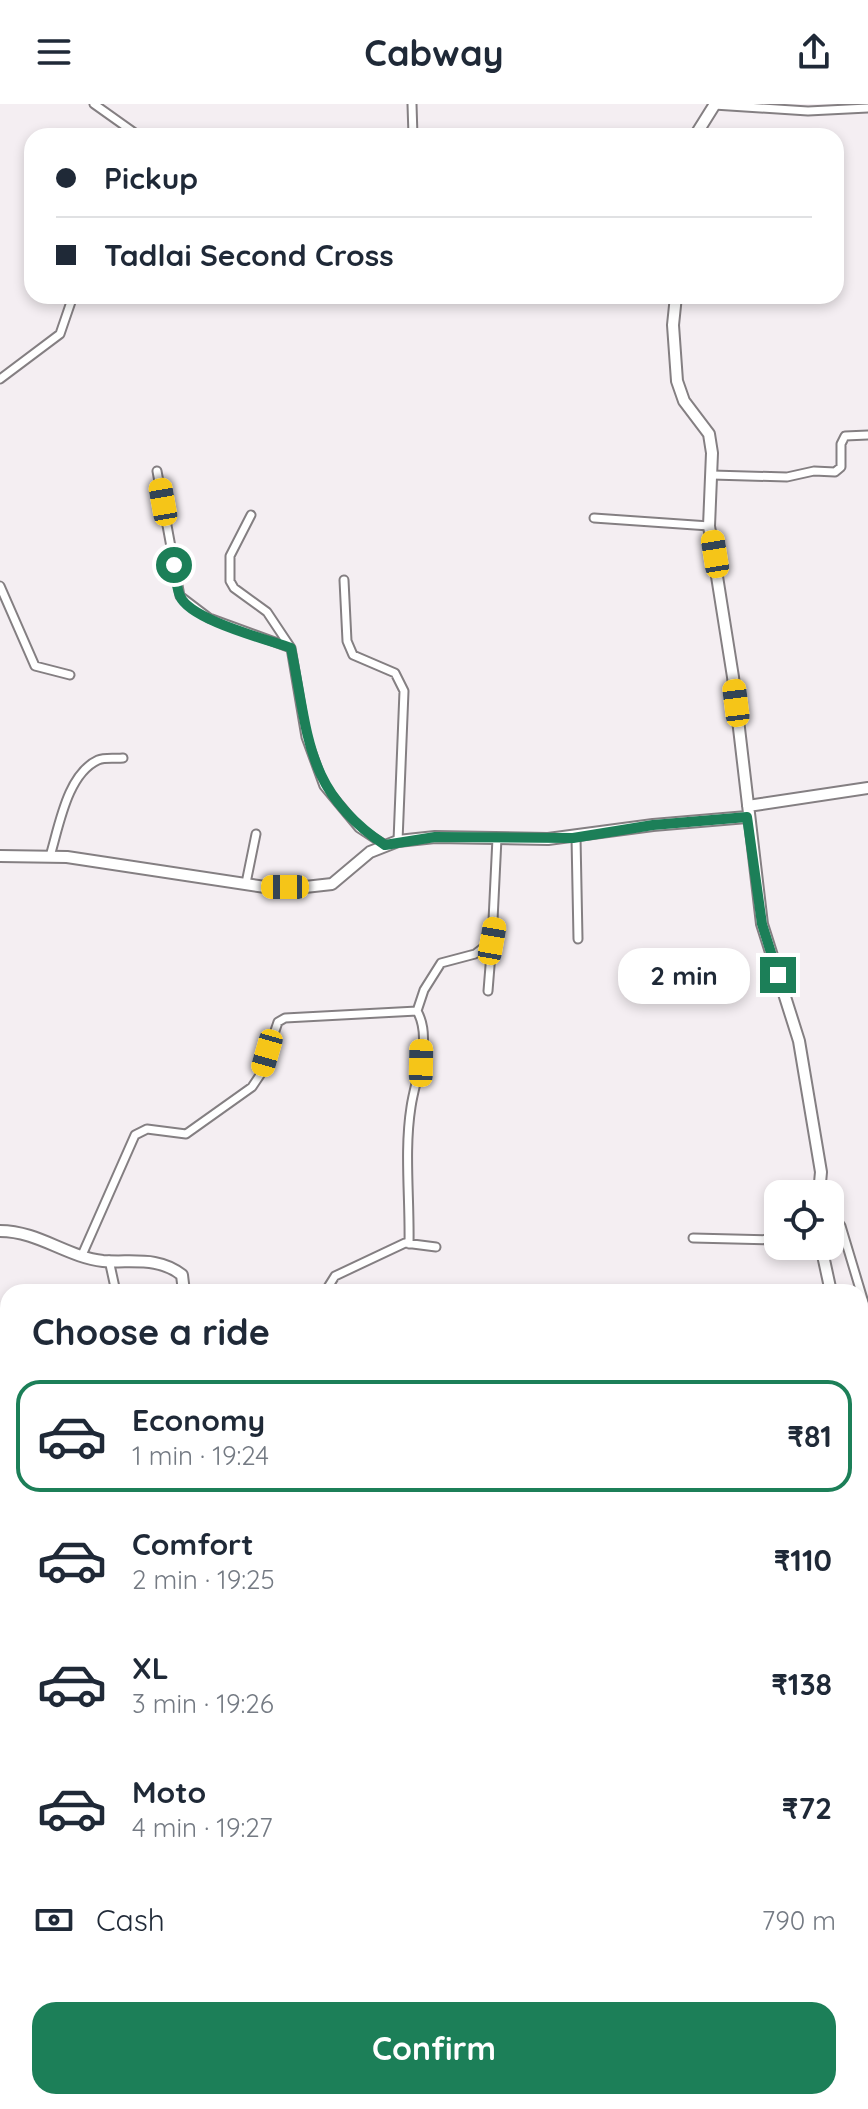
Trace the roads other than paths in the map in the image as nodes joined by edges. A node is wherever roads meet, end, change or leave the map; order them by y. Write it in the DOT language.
graph roads {
  1 [pos="94,104"];
  2 [pos="412,104"];
  3 [pos="715,104"];
  4 [pos="868,108"];
  5 [pos="128,128"];
  6 [pos="413,128"];
  7 [pos="700,128"];
  8 [pos="70,304"];
  9 [pos="675,304"];
  10 [pos="0,379"];
  11 [pos="868,435"];
  12 [pos="157,471"];
  13 [pos="712,475"];
  14 [pos="251,515"];
  15 [pos="594,518"];
  16 [pos="709,526"];
  17 [pos="344,580"];
  18 [pos="0,586"];
  19 [pos="291,648"];
  20 [pos="70,675"];
  21 [pos="123,758"];
  22 [pos="868,788"];
  23 [pos="748,812"];
  24 [pos="256,834"];
  25 [pos="576,837"];
  26 [pos="497,838"];
  27 [pos="398,841"];
  28 [pos="385,845"];
  29 [pos="0,856"];
  30 [pos="50,856"];
  31 [pos="246,883"];
  32 [pos="578,939"];
  33 [pos="492,941"];
  34 [pos="488,991"];
  35 [pos="417,1011"];
  36 [pos="820,1180"];
  37 [pos="0,1231"];
  38 [pos="844,1236"];
  39 [pos="693,1238"];
  40 [pos="764,1240"];
  41 [pos="409,1244"];
  42 [pos="436,1247"];
  43 [pos="82,1255"];
  44 [pos="109,1260"];
  45 [pos="824,1260"];
  46 [pos="114,1284"];
  47 [pos="183,1284"];
  48 [pos="330,1284"];
  49 [pos="829,1284"];
  50 [pos="858,1284"];
  1 -- 5 [label="street"];
  2 -- 6 [label="street"];
  3 -- 4 [label="street"];
  3 -- 7 [label="street"];
  8 -- 10 [label="street"];
  9 -- 13 [label="street"];
  11 -- 13 [label="street"];
  12 -- 19 [label="street"];
  13 -- 16 [label="street"];
  14 -- 19 [label="street"];
  15 -- 16 [label="street"];
  16 -- 23 [label="street"];
  17 -- 27 [label="street"];
  18 -- 20 [label="street"];
  19 -- 28 [label="street"];
  21 -- 30 [label="street"];
  22 -- 23 [label="street"];
  23 -- 25 [label="street"];
  23 -- 36 [label="street"];
  24 -- 31 [label="street"];
  25 -- 26 [label="street"];
  25 -- 32 [label="street"];
  26 -- 27 [label="street"];
  26 -- 33 [label="street"];
  27 -- 28 [label="street"];
  28 -- 31 [label="street"];
  29 -- 30 [label="street"];
  30 -- 31 [label="street"];
  33 -- 34 [label="street"];
  33 -- 35 [label="street"];
  35 -- 41 [label="street"];
  35 -- 43 [label="street"];
  37 -- 43 [label="street"];
  38 -- 50 [label="street"];
  39 -- 40 [label="street"];
  41 -- 42 [label="street"];
  41 -- 48 [label="street"];
  43 -- 44 [label="street"];
  44 -- 46 [label="street"];
  44 -- 47 [label="street"];
  45 -- 49 [label="street"];
}
